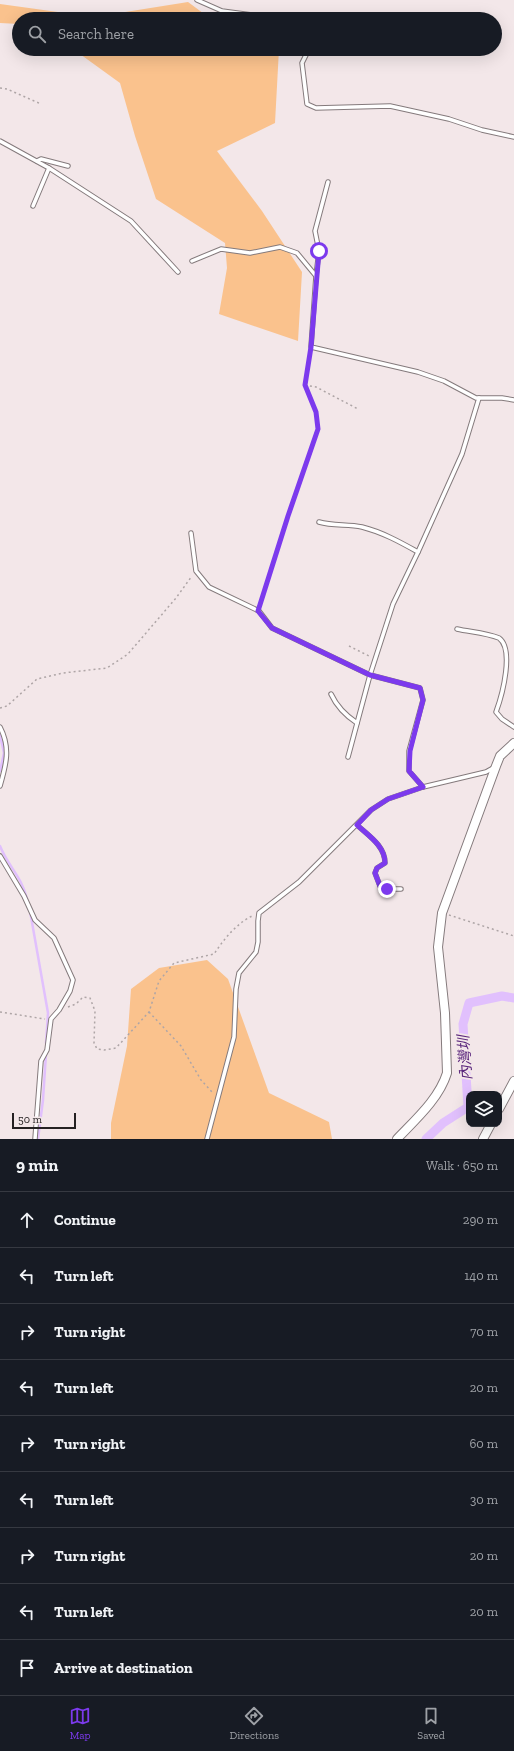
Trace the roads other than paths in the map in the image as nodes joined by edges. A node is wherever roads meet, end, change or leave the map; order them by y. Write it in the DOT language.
graph roads {
  1 [pos="197,0"];
  2 [pos="230,12"];
  3 [pos="306,56"];
  4 [pos="514,137"];
  5 [pos="0,141"];
  6 [pos="37,161"];
  7 [pos="68,166"];
  8 [pos="49,168"];
  9 [pos="328,182"];
  10 [pos="33,206"];
  11 [pos="192,261"];
  12 [pos="178,272"];
  13 [pos="316,276"];
  14 [pos="479,398"];
  15 [pos="514,400"];
  16 [pos="319,522"];
  17 [pos="191,533"];
  18 [pos="418,552"];
  19 [pos="457,629"];
  20 [pos="509,644"];
  21 [pos="510,674"];
  22 [pos="370,675"];
  23 [pos="331,694"];
  24 [pos="356,724"];
  25 [pos="0,727"];
  26 [pos="514,727"];
  27 [pos="514,743"];
  28 [pos="348,757"];
  29 [pos="496,766"];
  30 [pos="0,786"];
  31 [pos="423,787"];
  32 [pos="357,825"];
  33 [pos="0,856"];
  34 [pos="401,889"];
  35 [pos="514,1081"];
  36 [pos="502,1104"];
  37 [pos="489,1127"];
  38 [pos="35,1139"];
  39 [pos="207,1139"];
  40 [pos="398,1139"];
  41 [pos="483,1139"];
  1 -- 2 [label="lane"];
  3 -- 4 [label="lane"];
  5 -- 6 [label="lane"];
  6 -- 7 [label="lane"];
  6 -- 8 [label="lane"];
  8 -- 10 [label="lane"];
  8 -- 12 [label="lane"];
  9 -- 13 [label="lane"];
  11 -- 13 [label="lane"];
  13 -- 14 [label="lane"];
  14 -- 15 [label="lane"];
  14 -- 18 [label="lane"];
  16 -- 18 [label="lane"];
  17 -- 22 [label="lane"];
  18 -- 22 [label="lane"];
  19 -- 20 [label="lane"];
  21 -- 26 [label="lane"];
  22 -- 24 [label="lane"];
  22 -- 31 [label="lane"];
  23 -- 24 [label="lane"];
  24 -- 28 [label="lane"];
  25 -- 30 [label="lane"];
  27 -- 29 [label="street"];
  29 -- 31 [label="lane"];
  29 -- 40 [label="street"];
  31 -- 32 [label="lane"];
  32 -- 34 [label="lane"];
  32 -- 39 [label="lane"];
  33 -- 38 [label="lane"];
  35 -- 36 [label="street"];
  37 -- 41 [label="street"];
}
